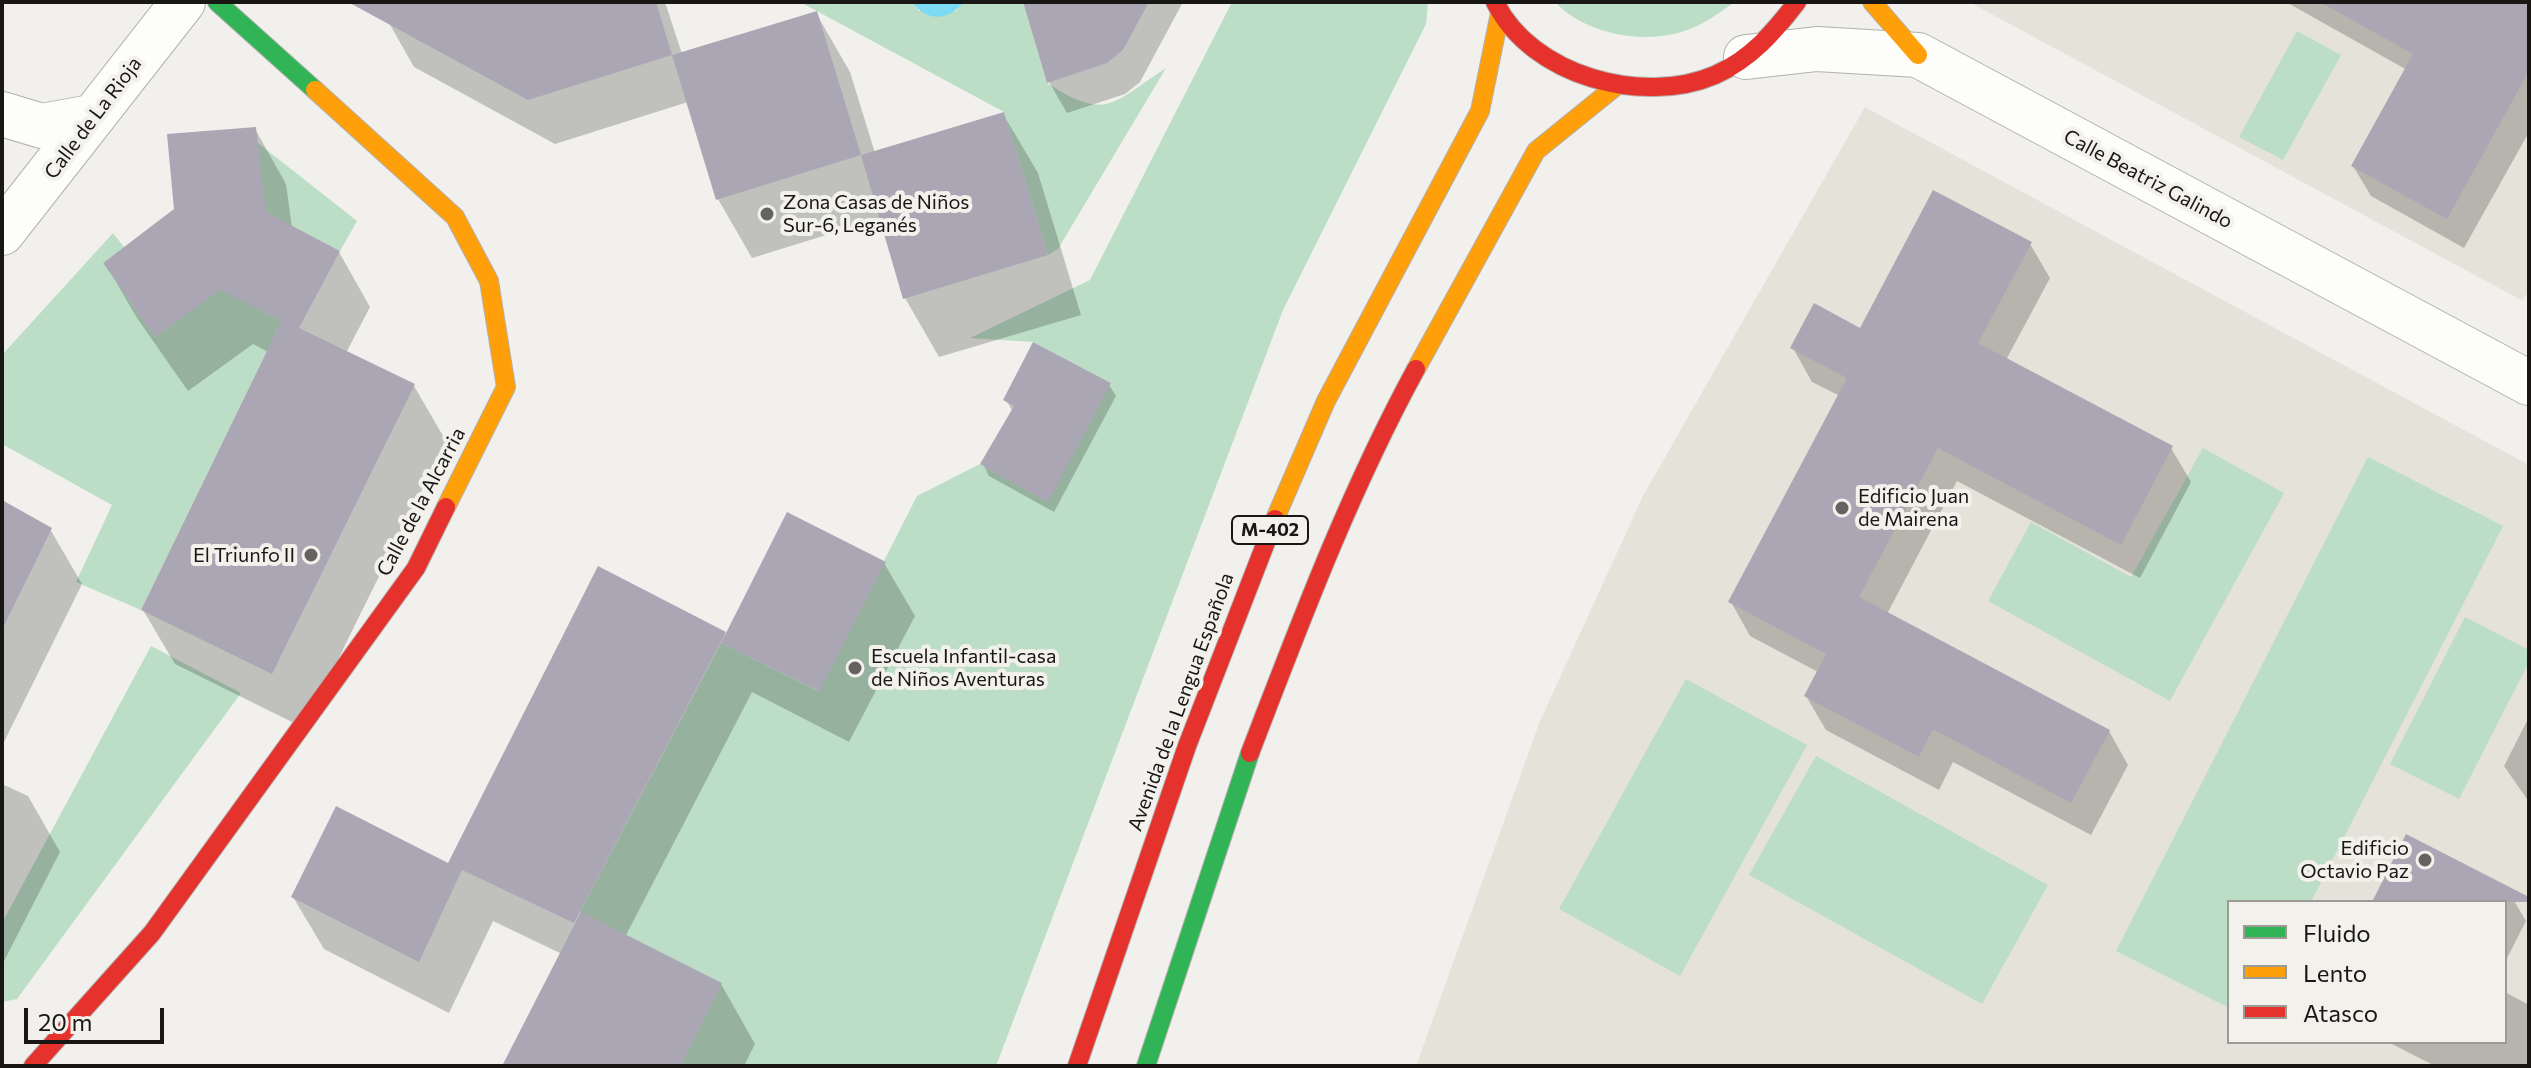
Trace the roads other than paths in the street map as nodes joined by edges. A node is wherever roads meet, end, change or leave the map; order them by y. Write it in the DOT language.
graph roads {
  1 [pos="183,2"];
  2 [pos="217,2"];
  3 [pos="1797,2"];
  4 [pos="1872,2"];
  5 [pos="1497,8"];
  6 [pos="1918,55"];
  7 [pos="1746,57"];
  8 [pos="1615,87"];
  9 [pos="2,114"];
  10 [pos="91,117"];
  11 [pos="2,233"];
  12 [pos="2529,383"];
  13 [pos="33,1066"];
  14 [pos="1077,1066"];
  15 [pos="1146,1066"];
  1 -- 10 [label="street, Calle de La Rioja"];
  2 -- 13 [label="main road, Calle de la Alcarria"];
  3 -- 7 [label="main road, M-402"];
  4 -- 6 [label="main road"];
  5 -- 8 [label="main road, M-402"];
  5 -- 14 [label="main road, Avenida de la Lengua Española / M-402"];
  6 -- 7 [label="street, Calle Beatriz Galindo"];
  6 -- 12 [label="street, Calle Beatriz Galindo"];
  7 -- 8 [label="main road, M-402"];
  8 -- 15 [label="main road, M-402"];
  9 -- 10 [label="street"];
  10 -- 11 [label="street, Calle de La Rioja"];
}
